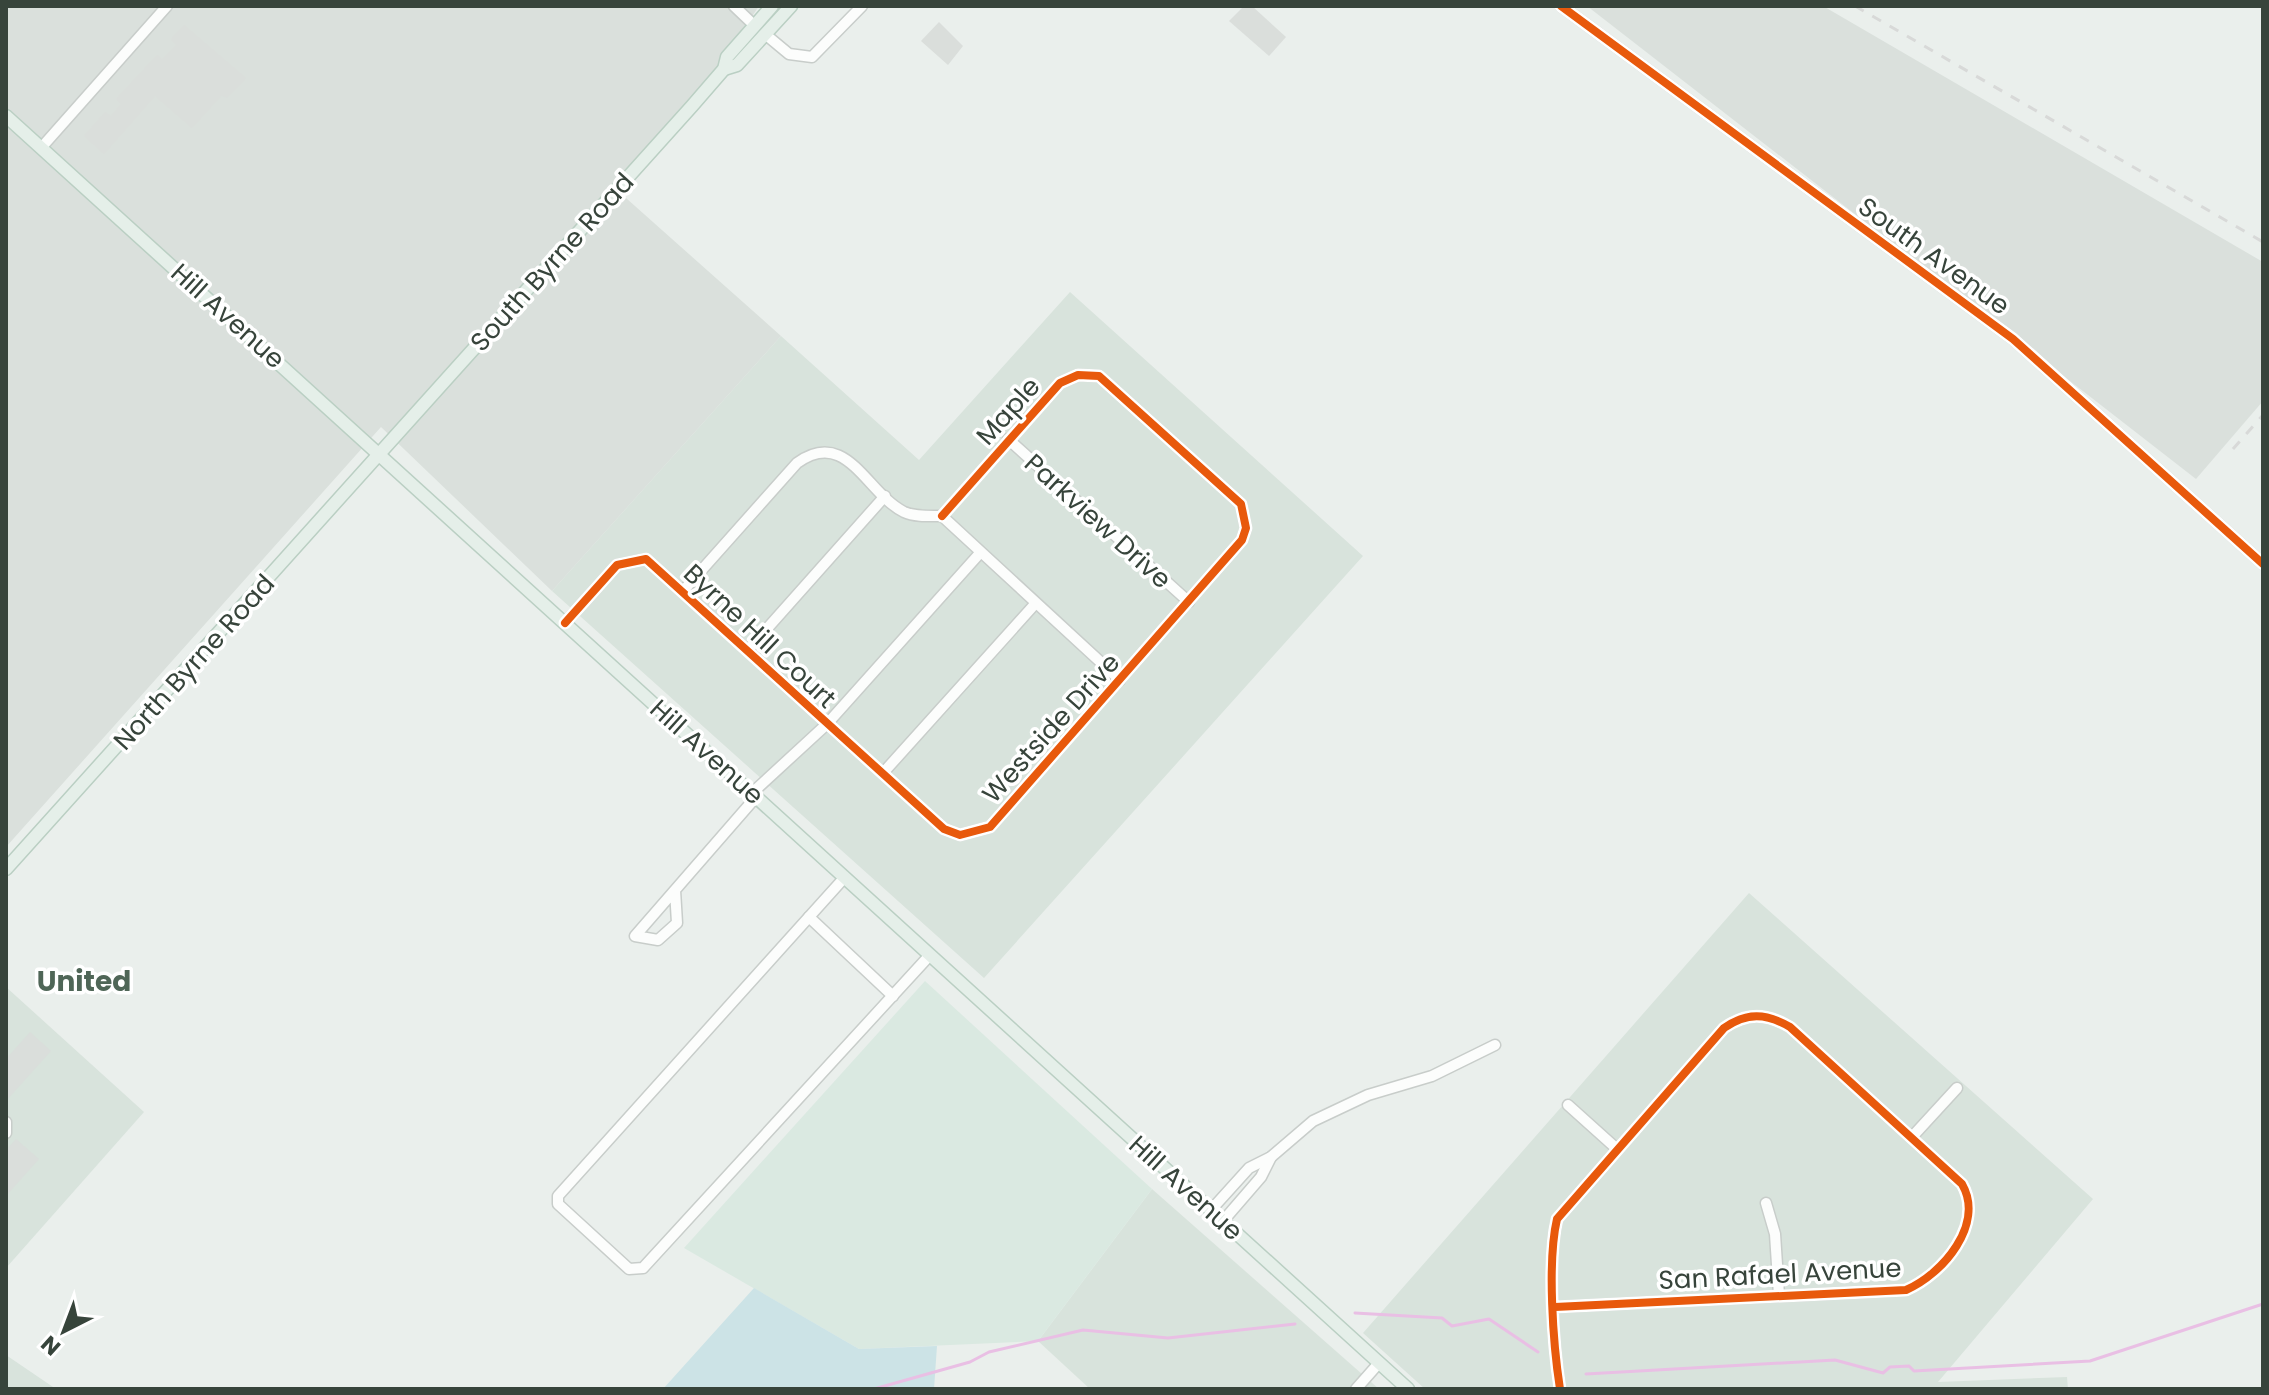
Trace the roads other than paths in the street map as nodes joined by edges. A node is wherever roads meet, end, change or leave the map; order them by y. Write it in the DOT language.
graph roads {
  1 [pos="167,6"];
  2 [pos="734,6"];
  3 [pos="772,6"];
  4 [pos="791,6"];
  5 [pos="862,6"];
  6 [pos="1561,6"];
  7 [pos="760,30"];
  8 [pos="6,116"];
  9 [pos="41,148"];
  10 [pos="1008,439"];
  11 [pos="381,455"];
  12 [pos="885,496"];
  13 [pos="942,516"];
  14 [pos="1234,549"];
  15 [pos="980,553"];
  16 [pos="2263,564"];
  17 [pos="683,591"];
  18 [pos="1189,602"];
  19 [pos="1035,604"];
  20 [pos="565,623"];
  21 [pos="748,650"];
  22 [pos="1120,680"];
  23 [pos="827,724"];
  24 [pos="883,773"];
  25 [pos="754,795"];
  26 [pos="927,814"];
  27 [pos="6,869"];
  28 [pos="845,877"];
  29 [pos="675,890"];
  30 [pos="809,917"];
  31 [pos="930,955"];
  32 [pos="893,996"];
  33 [pos="1495,1045"];
  34 [pos="1957,1088"];
  35 [pos="1568,1105"];
  36 [pos="6,1122"];
  37 [pos="6,1133"];
  38 [pos="1912,1137"];
  39 [pos="1617,1149"];
  40 [pos="1271,1157"];
  41 [pos="1766,1203"];
  42 [pos="1211,1210"];
  43 [pos="1223,1221"];
  44 [pos="1779,1295"];
  45 [pos="1555,1307"];
  46 [pos="1379,1363"];
  47 [pos="1356,1389"];
  48 [pos="1408,1389"];
  49 [pos="1560,1389"];
  1 -- 9 [label="street"];
  2 -- 7 [label="street"];
  3 -- 7 [label="main road, South Byrne Road"];
  4 -- 7 [label="main road, South Byrne Road"];
  5 -- 7 [label="street"];
  6 -- 16 [label="street, South Avenue"];
  7 -- 11 [label="main road, South Byrne Road"];
  8 -- 9 [label="main road, Hill Avenue"];
  9 -- 11 [label="main road, Hill Avenue"];
  10 -- 13 [label="street, Maple"];
  10 -- 14 [label="street, Maple"];
  10 -- 18 [label="street, Parkview Drive"];
  11 -- 20 [label="main road, Hill Avenue"];
  11 -- 27 [label="main road, North Byrne Road"];
  12 -- 13 [label="street"];
  12 -- 17 [label="street"];
  12 -- 21 [label="street"];
  13 -- 15 [label="street"];
  14 -- 18 [label="street, Westside Drive"];
  15 -- 19 [label="street"];
  15 -- 23 [label="street"];
  17 -- 20 [label="street, Byrne Hill Court"];
  17 -- 21 [label="street, Byrne Hill Court"];
  18 -- 22 [label="street, Westside Drive"];
  19 -- 22 [label="street"];
  19 -- 24 [label="street"];
  20 -- 25 [label="main road, Hill Avenue"];
  21 -- 23 [label="street, Byrne Hill Court"];
  22 -- 26 [label="street, Westside Drive"];
  23 -- 24 [label="street, Byrne Hill Court"];
  23 -- 25 [label="street"];
  24 -- 26 [label="street, Byrne Hill Court"];
  25 -- 28 [label="main road, Hill Avenue"];
  25 -- 29 [label="street"];
  28 -- 30 [label="street"];
  28 -- 31 [label="main road, Hill Avenue"];
  29 -- 29 [label="street"];
  30 -- 32 [label="street"];
  30 -- 32 [label="street"];
  31 -- 32 [label="street"];
  31 -- 42 [label="main road, Hill Avenue"];
  33 -- 40 [label="street"];
  34 -- 38 [label="street"];
  35 -- 39 [label="street"];
  36 -- 37 [label="street"];
  38 -- 39 [label="street"];
  38 -- 44 [label="street, San Rafael Avenue"];
  39 -- 45 [label="street"];
  40 -- 42 [label="street"];
  40 -- 43 [label="street"];
  41 -- 44 [label="street"];
  42 -- 43 [label="main road, Hill Avenue"];
  43 -- 46 [label="main road, Hill Avenue"];
  44 -- 45 [label="street, San Rafael Avenue"];
  45 -- 49 [label="street"];
  46 -- 47 [label="street"];
  46 -- 48 [label="main road, Hill Avenue"];
}
